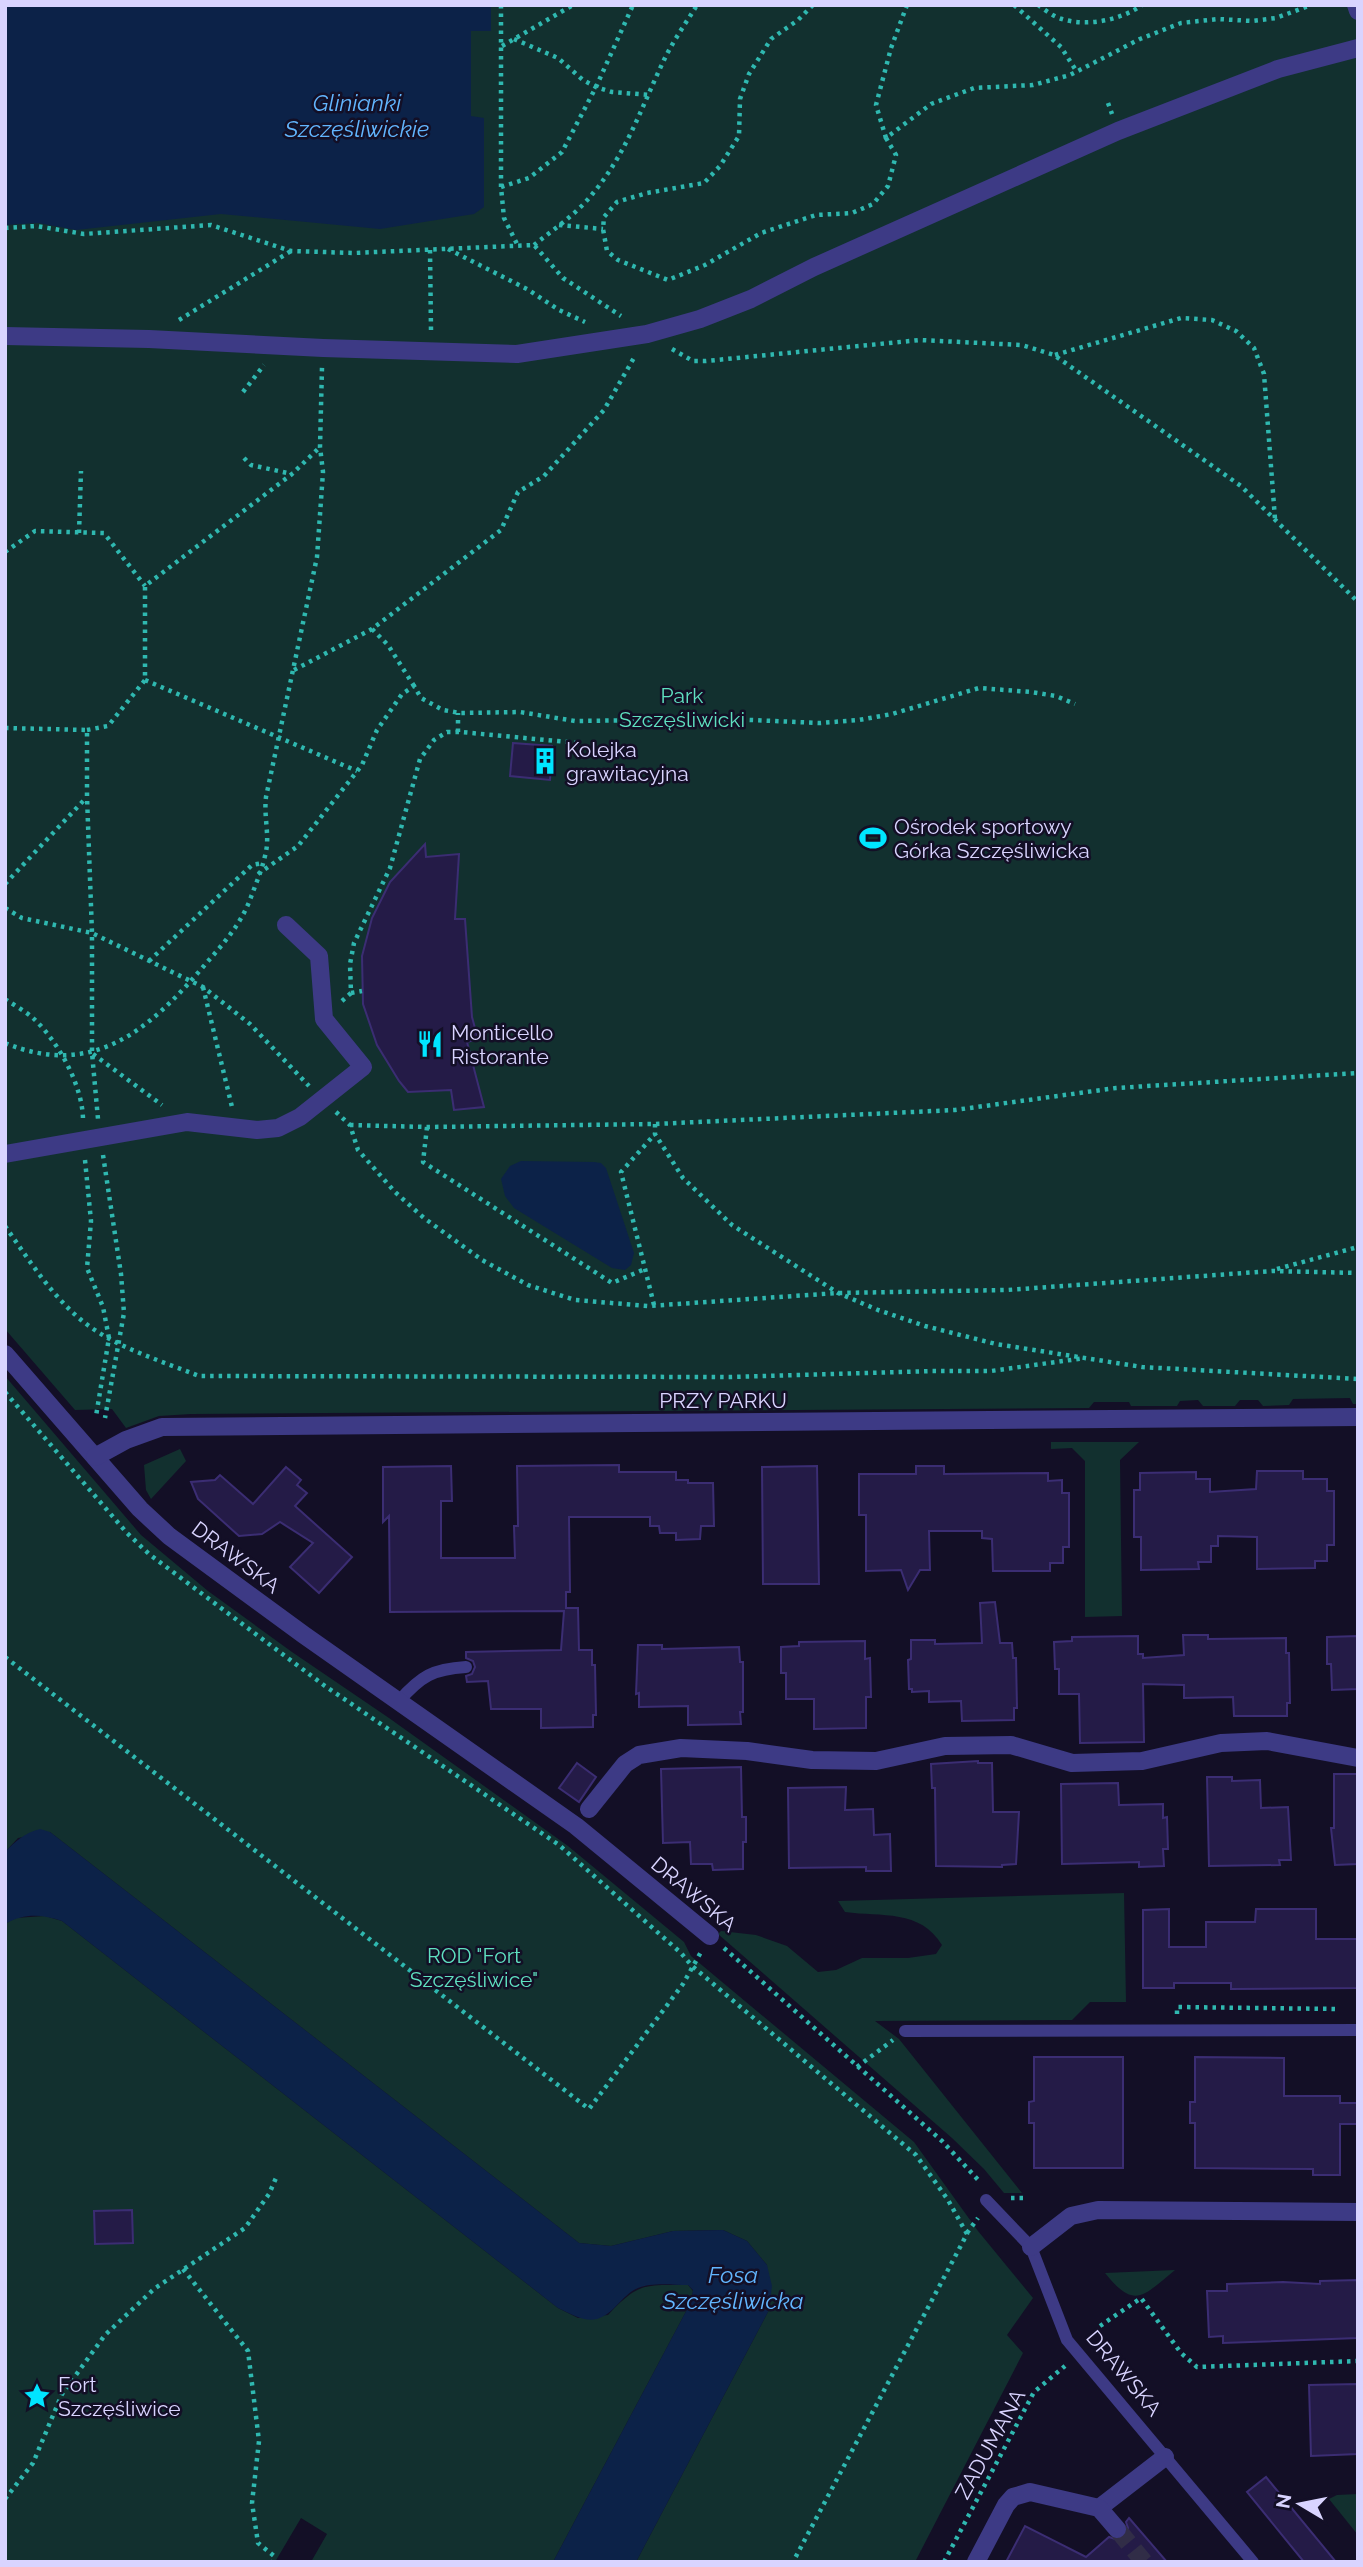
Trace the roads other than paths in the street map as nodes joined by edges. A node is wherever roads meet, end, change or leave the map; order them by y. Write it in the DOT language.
graph roads {
  1 [pos="1356,5"];
  2 [pos="1358,11"];
  3 [pos="1358,48"];
  4 [pos="5,336"];
  5 [pos="286,926"];
  6 [pos="5,1154"];
  7 [pos="5,1354"];
  8 [pos="1358,1417"];
  9 [pos="95,1457"];
  10 [pos="466,1667"];
  11 [pos="399,1701"];
  12 [pos="1358,1758"];
  13 [pos="589,1809"];
  14 [pos="576,1825"];
  15 [pos="710,1936"];
  16 [pos="1358,2030"];
  17 [pos="905,2031"];
  18 [pos="986,2200"];
  19 [pos="1358,2212"];
  20 [pos="1031,2248"];
  21 [pos="1165,2457"];
  22 [pos="1099,2508"];
  23 [pos="1117,2529"];
  24 [pos="976,2562"];
  25 [pos="1253,2562"];
  1 -- 2 [label="street"];
  3 -- 4 [label="street"];
  5 -- 6 [label="street"];
  7 -- 9 [label="street, DRAWSKA"];
  8 -- 9 [label="street, PRZY PARKU"];
  9 -- 11 [label="street, DRAWSKA"];
  10 -- 11 [label="lane"];
  11 -- 14 [label="street, DRAWSKA"];
  12 -- 13 [label="street"];
  13 -- 14 [label="lane"];
  14 -- 15 [label="street, DRAWSKA"];
  16 -- 17 [label="lane"];
  18 -- 20 [label="lane, DRAWSKA"];
  19 -- 20 [label="street"];
  20 -- 21 [label="lane, DRAWSKA"];
  21 -- 22 [label="street"];
  21 -- 25 [label="lane, DRAWSKA"];
  22 -- 23 [label="street"];
  22 -- 24 [label="street"];
}
